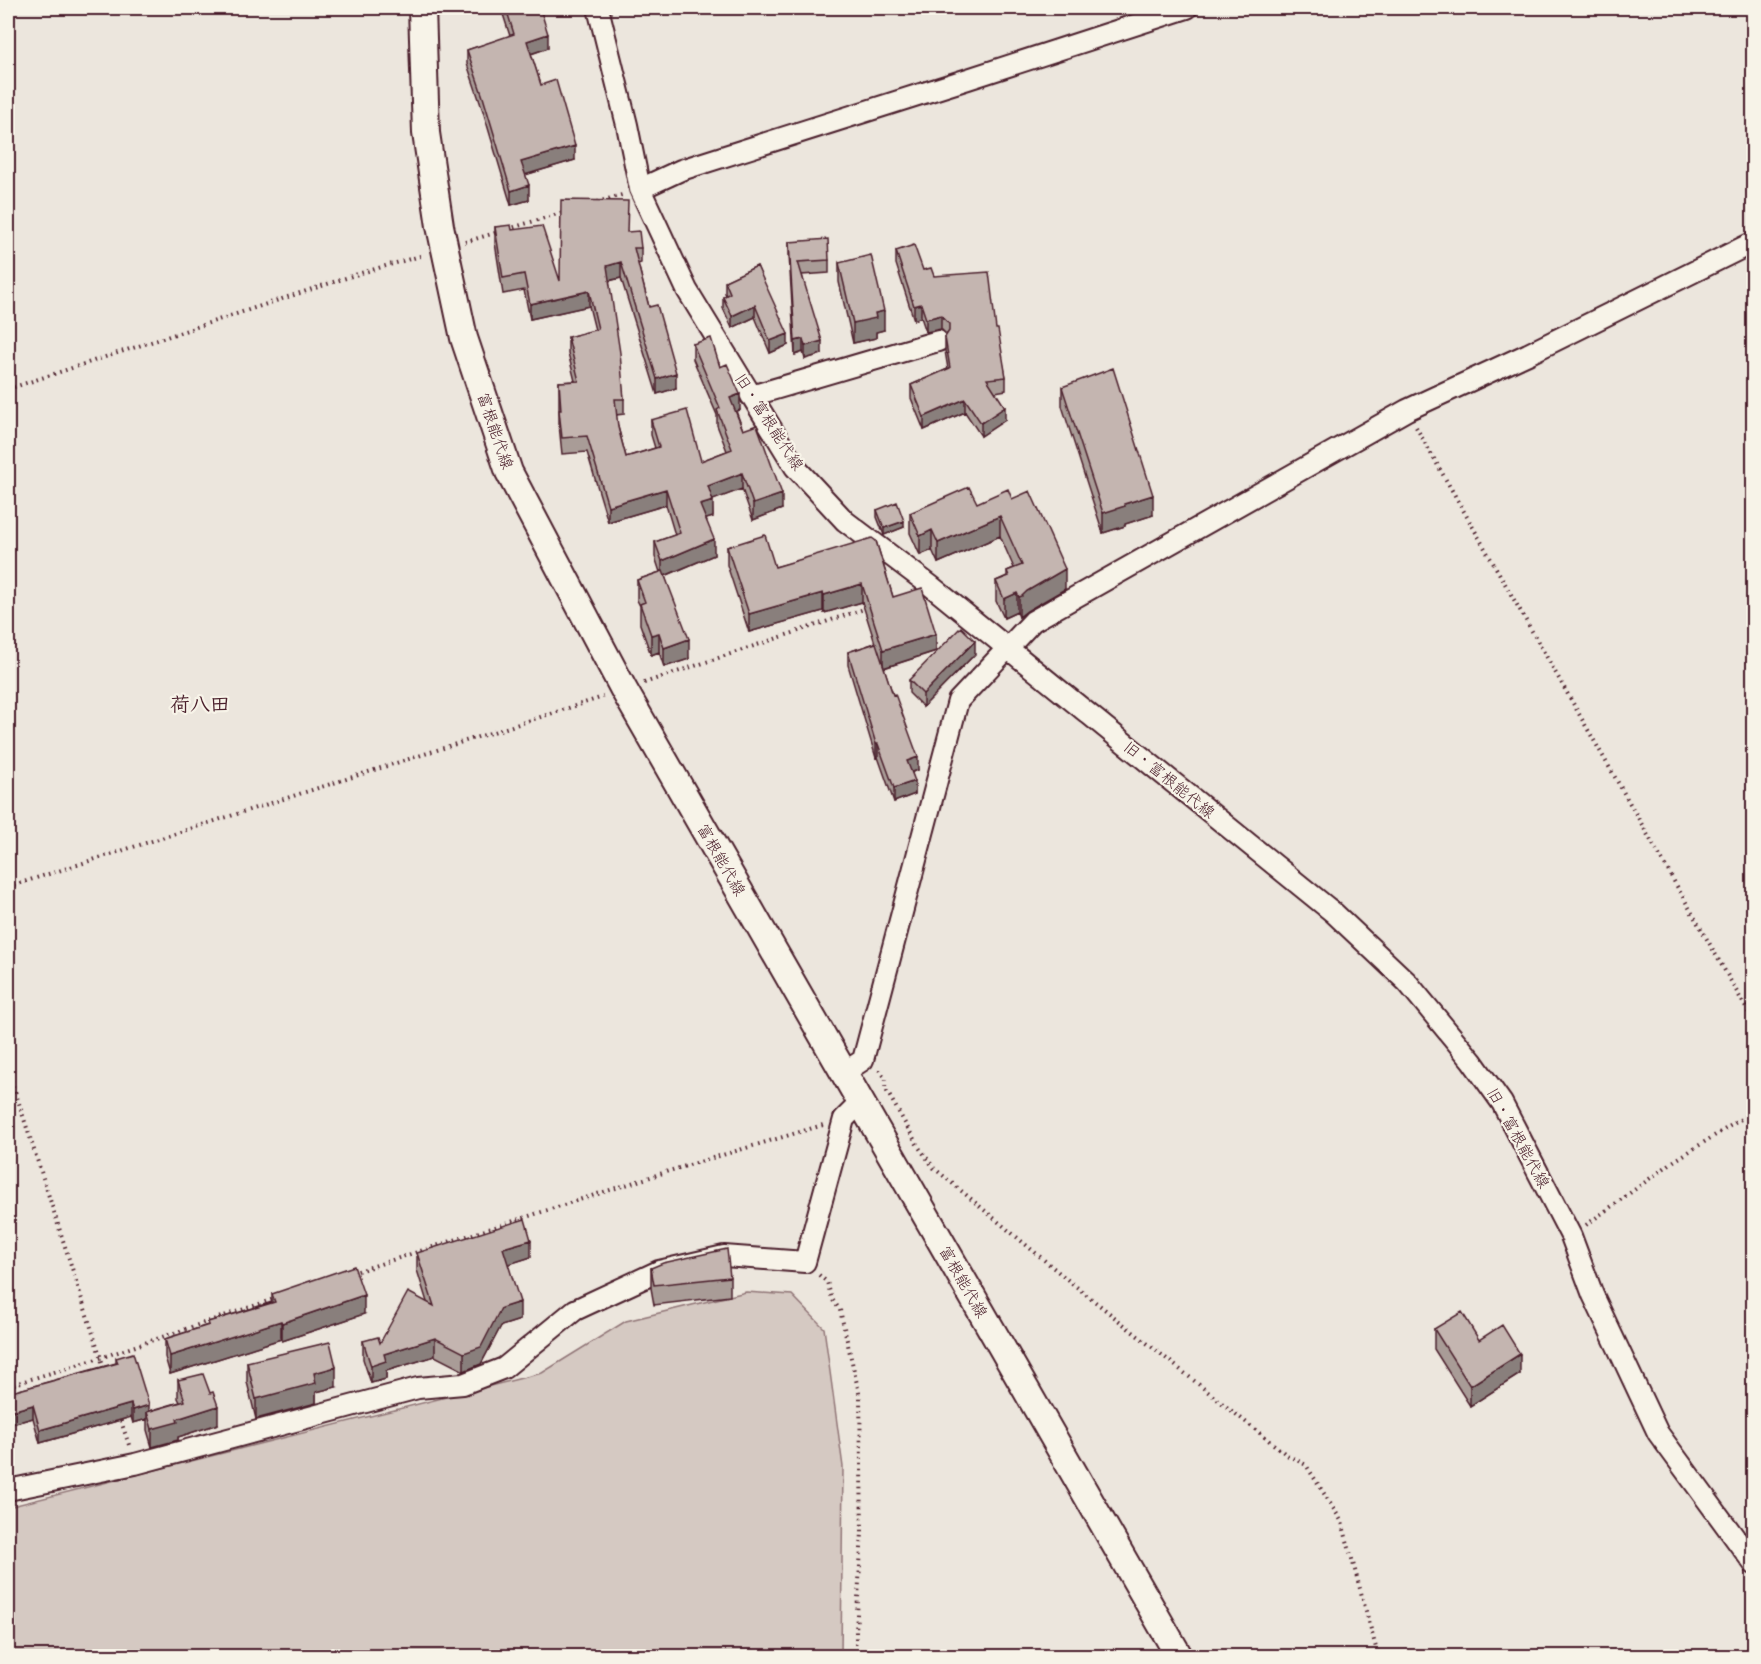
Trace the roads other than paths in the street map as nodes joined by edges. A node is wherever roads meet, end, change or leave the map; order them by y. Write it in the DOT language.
graph roads {
  1 [pos="422,8"];
  2 [pos="598,8"];
  3 [pos="1187,8"];
  4 [pos="640,189"];
  5 [pos="1754,242"];
  6 [pos="938,341"];
  7 [pos="751,396"];
  8 [pos="1008,649"];
  9 [pos="853,1066"];
  10 [pos="852,1111"];
  11 [pos="8,1490"];
  12 [pos="1754,1564"];
  13 [pos="1179,1656"];
  1 -- 9 [label="main road, 富根能代線"];
  2 -- 4 [label="street, 旧・富根能代線"];
  3 -- 4 [label="street"];
  4 -- 7 [label="street, 旧・富根能代線"];
  5 -- 8 [label="street"];
  6 -- 7 [label="street"];
  7 -- 8 [label="street, 旧・富根能代線"];
  8 -- 9 [label="street"];
  8 -- 12 [label="street, 旧・富根能代線"];
  9 -- 10 [label="main road, 富根能代線"];
  10 -- 11 [label="street"];
  10 -- 13 [label="main road, 富根能代線"];
}
